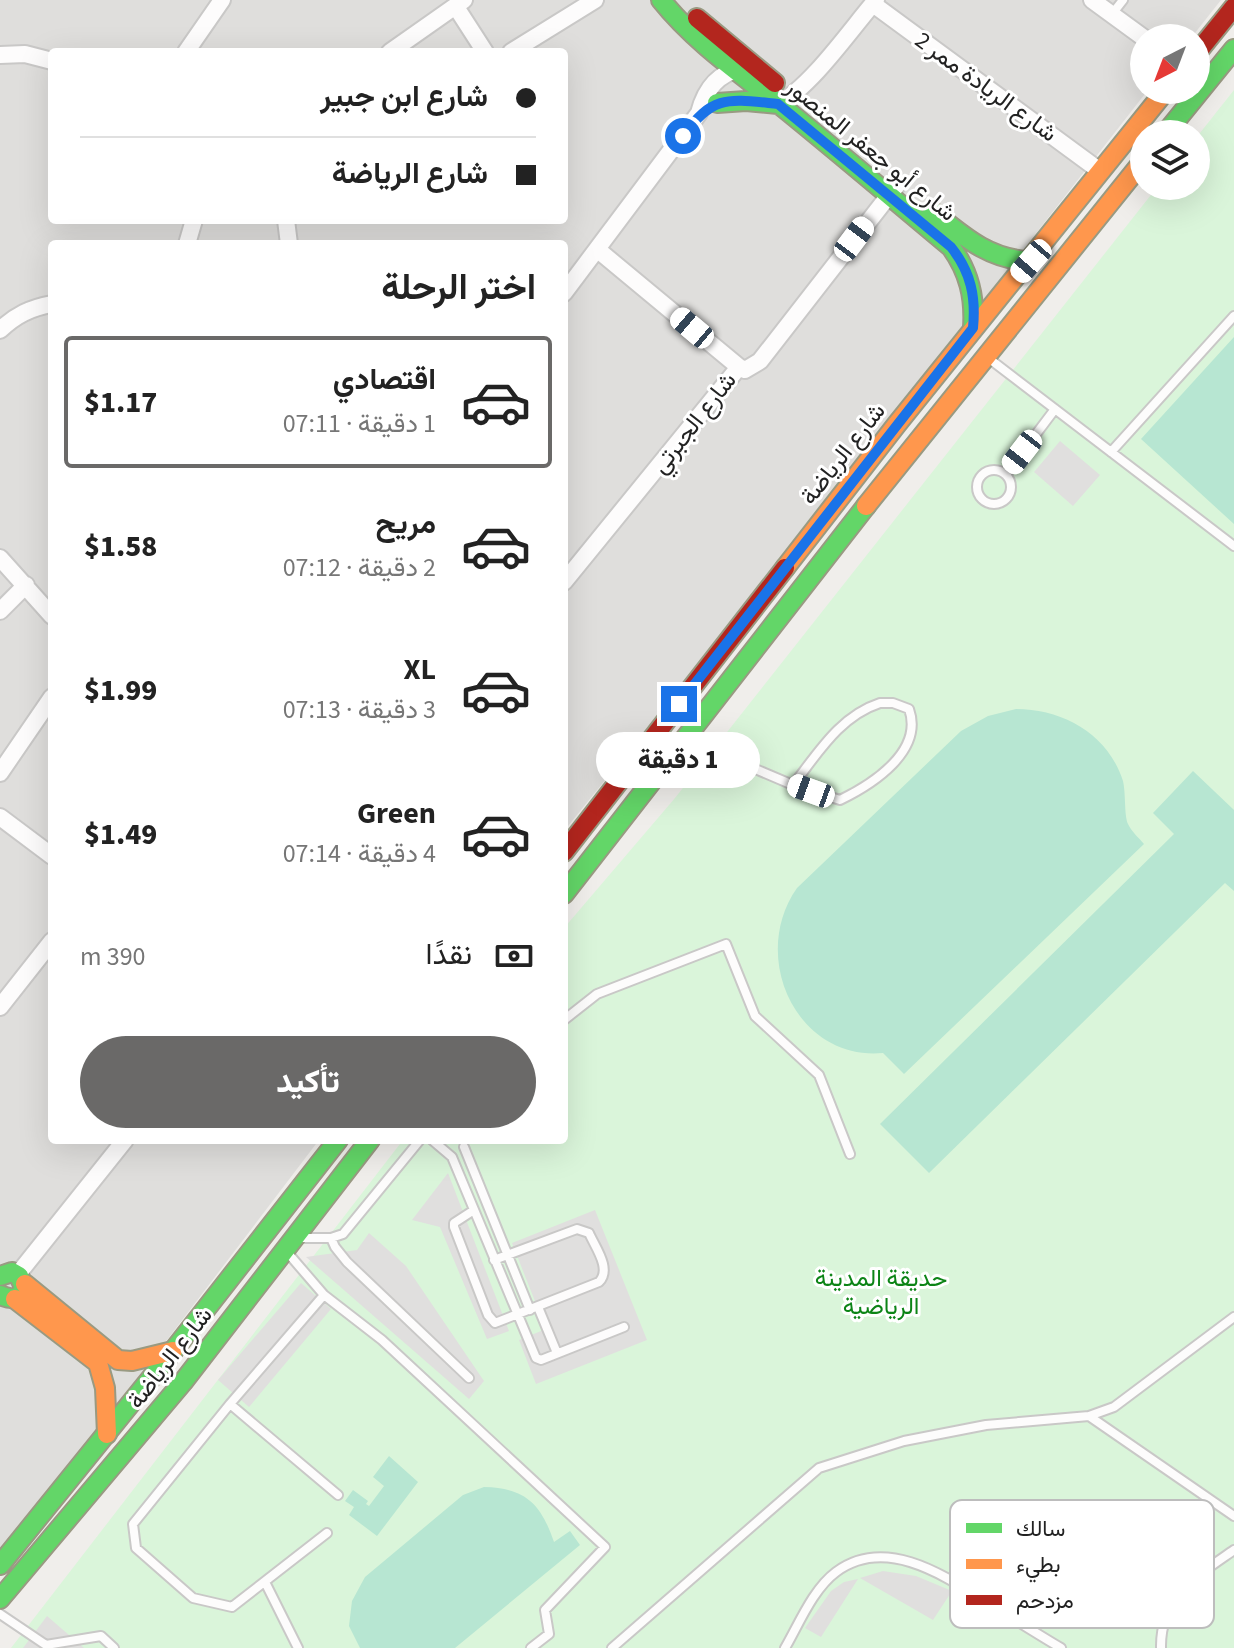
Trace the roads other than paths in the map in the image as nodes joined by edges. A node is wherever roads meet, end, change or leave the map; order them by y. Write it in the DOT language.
graph roads {
  1 [pos="222,0"];
  2 [pos="595,0"];
  3 [pos="661,0"];
  4 [pos="675,0"];
  5 [pos="1092,0"];
  6 [pos="1123,0"];
  7 [pos="874,2"];
  8 [pos="460,3"];
  9 [pos="1234,7"];
  10 [pos="1111,14"];
  11 [pos="1130,28"];
  12 [pos="1210,37"];
  13 [pos="189,48"];
  14 [pos="396,48"];
  15 [pos="483,48"];
  16 [pos="517,48"];
  17 [pos="1234,49"];
  18 [pos="736,50"];
  19 [pos="0,55"];
  20 [pos="48,60"];
  21 [pos="755,66"];
  22 [pos="735,70"];
  23 [pos="784,100"];
  24 [pos="717,103"];
  25 [pos="1155,104"];
  26 [pos="699,113"];
  27 [pos="1176,120"];
  28 [pos="1100,171"];
  29 [pos="1130,177"];
  30 [pos="892,190"];
  31 [pos="598,250"];
  32 [pos="1031,261"];
  33 [pos="986,272"];
  34 [pos="568,288"];
  35 [pos="48,305"];
  36 [pos="1234,316"];
  37 [pos="973,328"];
  38 [pos="0,330"];
  39 [pos="985,355"];
  40 [pos="739,367"];
  41 [pos="1055,409"];
  42 [pos="1111,452"];
  43 [pos="1006,474"];
  44 [pos="1234,546"];
  45 [pos="794,556"];
  46 [pos="0,558"];
  47 [pos="813,572"];
  48 [pos="568,577"];
  49 [pos="26,585"];
  50 [pos="0,611"];
  51 [pos="48,611"];
  52 [pos="48,703"];
  53 [pos="683,738"];
  54 [pos="0,773"];
  55 [pos="793,785"];
  56 [pos="0,817"];
  57 [pos="568,847"];
  58 [pos="48,853"];
  59 [pos="568,889"];
  60 [pos="48,946"];
  61 [pos="0,1007"];
  62 [pos="568,1017"];
  63 [pos="122,1144"];
  64 [pos="335,1144"];
  65 [pos="367,1144"];
  66 [pos="417,1144"];
  67 [pos="437,1144"];
  68 [pos="465,1144"];
  69 [pos="466,1144"];
  70 [pos="850,1154"];
  71 [pos="452,1157"];
  72 [pos="474,1210"];
  73 [pos="266,1233"];
  74 [pos="331,1238"];
  75 [pos="288,1243"];
  76 [pos="508,1254"];
  77 [pos="494,1260"];
  78 [pos="8,1287"];
  79 [pos="324,1295"];
  80 [pos="534,1308"];
  81 [pos="516,1315"];
  82 [pos="1234,1317"];
  83 [pos="624,1327"];
  84 [pos="173,1351"];
  85 [pos="557,1353"];
  86 [pos="469,1378"];
  87 [pos="230,1404"];
  88 [pos="1089,1416"];
  89 [pos="107,1434"];
  90 [pos="338,1495"];
  91 [pos="1211,1500"];
  92 [pos="1214,1502"];
  93 [pos="1234,1516"];
  94 [pos="327,1533"];
  95 [pos="1234,1550"];
  96 [pos="0,1565"];
  97 [pos="1214,1565"];
  98 [pos="950,1580"];
  99 [pos="265,1582"];
  100 [pos="0,1599"];
  101 [pos="0,1614"];
  102 [pos="1028,1628"];
  103 [pos="1164,1628"];
  104 [pos="45,1646"];
  105 [pos="114,1648"];
  106 [pos="298,1648"];
  107 [pos="531,1648"];
  108 [pos="612,1648"];
  109 [pos="785,1648"];
  110 [pos="1061,1648"];
  111 [pos="1161,1648"];
  1 -- 13 [label="street"];
  2 -- 16 [label="street"];
  3 -- 22 [label="main road, شارع أبو جعفر المنصور"];
  4 -- 18 [label="main road, شارع أبو جعفر المنصور"];
  5 -- 10 [label="street"];
  6 -- 10 [label="lane"];
  7 -- 23 [label="street"];
  7 -- 28 [label="street, شارع الريادة ممر 2"];
  8 -- 14 [label="street"];
  8 -- 15 [label="street"];
  9 -- 12 [label="main road"];
  10 -- 11 [label="street"];
  17 -- 27 [label="main road"];
  18 -- 21 [label="main road, شارع أبو جعفر المنصور"];
  18 -- 22 [label="street"];
  19 -- 20 [label="street"];
  21 -- 22 [label="street"];
  21 -- 23 [label="main road, شارع أبو جعفر المنصور"];
  22 -- 23 [label="main road, شارع أبو جعفر المنصور"];
  22 -- 24 [label="street"];
  22 -- 26 [label="street"];
  23 -- 24 [label="main road"];
  23 -- 30 [label="main road, شارع أبو جعفر المنصور"];
  24 -- 26 [label="street"];
  25 -- 28 [label="main road, شارع الرياضة"];
  26 -- 31 [label="street"];
  28 -- 32 [label="main road, شارع الرياضة"];
  29 -- 39 [label="main road, شارع الرياضة"];
  30 -- 33 [label="main road, شارع أبو جعفر المنصور"];
  30 -- 33 [label="main road, شارع أبو جعفر المنصور"];
  30 -- 40 [label="street"];
  31 -- 34 [label="street"];
  31 -- 40 [label="street, شارع الجبرتي"];
  32 -- 33 [label="main road, شارع أبو جعفر المنصور"];
  32 -- 37 [label="main road, شارع الرياضة"];
  33 -- 37 [label="main road, شارع أبو جعفر المنصور"];
  35 -- 38 [label="street"];
  36 -- 42 [label="lane"];
  37 -- 45 [label="main road, شارع الرياضة"];
  39 -- 41 [label="lane"];
  39 -- 47 [label="main road, شارع الرياضة"];
  40 -- 48 [label="street, شارع الجبرتي"];
  41 -- 42 [label="lane"];
  41 -- 43 [label="lane"];
  42 -- 44 [label="lane"];
  43 -- 43 [label="lane"];
  45 -- 47 [label="main road"];
  45 -- 57 [label="main road, شارع الرياضة"];
  46 -- 49 [label="street"];
  47 -- 53 [label="main road, شارع الرياضة"];
  49 -- 50 [label="street"];
  49 -- 51 [label="street"];
  52 -- 54 [label="street"];
  53 -- 55 [label="lane"];
  53 -- 59 [label="main road, شارع الرياضة"];
  55 -- 55 [label="lane"];
  56 -- 58 [label="street"];
  60 -- 61 [label="street"];
  62 -- 70 [label="lane"];
  63 -- 78 [label="street"];
  64 -- 73 [label="main road, شارع الرياضة"];
  65 -- 75 [label="main road, شارع الرياضة"];
  66 -- 74 [label="lane"];
  67 -- 71 [label="lane"];
  68 -- 71 [label="lane"];
  69 -- 76 [label="lane"];
  71 -- 72 [label="lane"];
  72 -- 77 [label="lane"];
  72 -- 81 [label="lane"];
  73 -- 75 [label="main road"];
  73 -- 84 [label="main road, شارع الرياضة"];
  74 -- 75 [label="lane"];
  74 -- 86 [label="lane"];
  75 -- 79 [label="lane"];
  75 -- 100 [label="main road, شارع الرياضة"];
  76 -- 77 [label="lane"];
  76 -- 80 [label="lane"];
  76 -- 80 [label="lane"];
  77 -- 81 [label="lane"];
  78 -- 84 [label="main road"];
  78 -- 89 [label="main road"];
  79 -- 87 [label="lane"];
  79 -- 107 [label="lane"];
  80 -- 81 [label="lane"];
  80 -- 85 [label="lane"];
  81 -- 85 [label="lane"];
  82 -- 88 [label="lane"];
  83 -- 85 [label="lane"];
  84 -- 89 [label="main road, شارع الرياضة"];
  87 -- 90 [label="lane"];
  87 -- 99 [label="lane"];
  88 -- 91 [label="lane"];
  88 -- 108 [label="lane"];
  89 -- 96 [label="main road, شارع الرياضة"];
  92 -- 93 [label="lane"];
  94 -- 99 [label="lane"];
  95 -- 97 [label="lane"];
  98 -- 109 [label="lane"];
  99 -- 106 [label="lane"];
  101 -- 104 [label="lane"];
  102 -- 110 [label="lane"];
  103 -- 111 [label="lane"];
  104 -- 105 [label="lane"];
}
